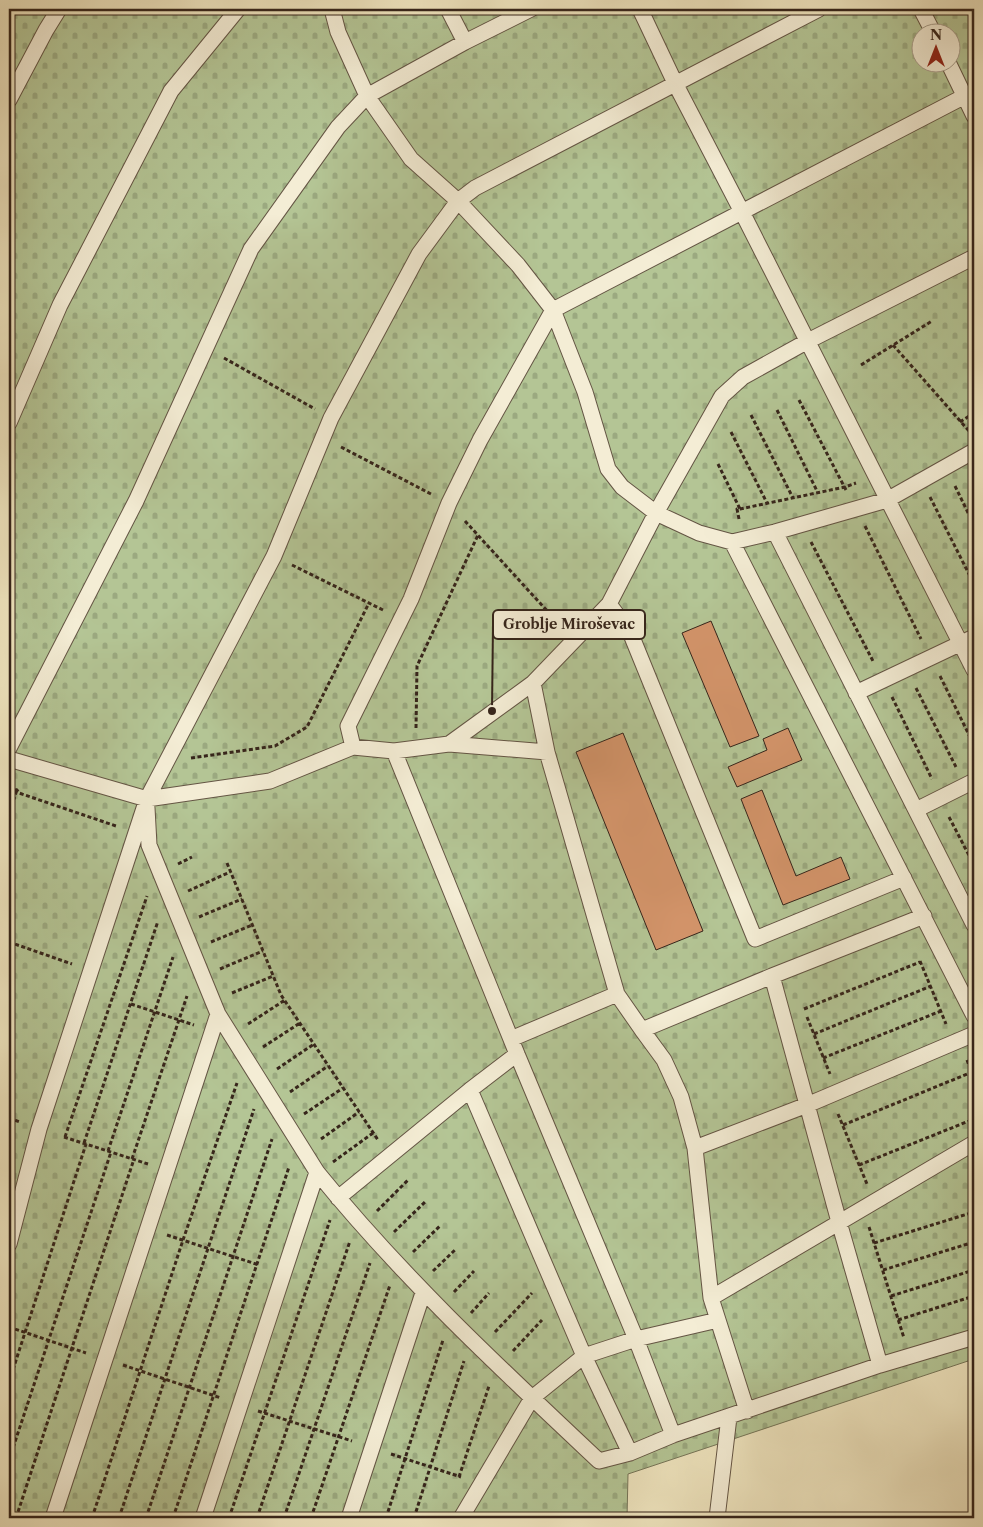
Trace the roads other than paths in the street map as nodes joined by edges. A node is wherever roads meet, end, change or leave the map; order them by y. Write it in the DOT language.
graph roads {
  1 [pos="60,9"];
  2 [pos="238,9"];
  3 [pos="332,9"];
  4 [pos="448,9"];
  5 [pos="531,9"];
  6 [pos="640,9"];
  7 [pos="819,9"];
  8 [pos="921,9"];
  9 [pos="928,22"];
  10 [pos="465,42"];
  11 [pos="953,72"];
  12 [pos="676,84"];
  13 [pos="367,96"];
  14 [pos="965,96"];
  15 [pos="9,100"];
  16 [pos="974,116"];
  17 [pos="458,201"];
  18 [pos="742,212"];
  19 [pos="974,257"];
  20 [pos="553,310"];
  21 [pos="806,342"];
  22 [pos="9,422"];
  23 [pos="974,451"];
  24 [pos="887,500"];
  25 [pos="656,512"];
  26 [pos="775,532"];
  27 [pos="738,541"];
  28 [pos="609,604"];
  29 [pos="968,640"];
  30 [pos="974,670"];
  31 [pos="533,684"];
  32 [pos="856,692"];
  33 [pos="449,744"];
  34 [pos="353,747"];
  35 [pos="9,748"];
  36 [pos="394,751"];
  37 [pos="547,752"];
  38 [pos="9,759"];
  39 [pos="970,783"];
  40 [pos="147,799"];
  41 [pos="916,810"];
  42 [pos="904,878"];
  43 [pos="924,916"];
  44 [pos="974,925"];
  45 [pos="772,976"];
  46 [pos="618,994"];
  47 [pos="215,1008"];
  48 [pos="974,1016"];
  49 [pos="642,1030"];
  50 [pos="974,1034"];
  51 [pos="511,1039"];
  52 [pos="517,1054"];
  53 [pos="470,1090"];
  54 [pos="807,1104"];
  55 [pos="974,1143"];
  56 [pos="695,1148"];
  57 [pos="317,1172"];
  58 [pos="338,1198"];
  59 [pos="838,1222"];
  60 [pos="9,1244"];
  61 [pos="420,1290"];
  62 [pos="711,1298"];
  63 [pos="718,1320"];
  64 [pos="974,1337"];
  65 [pos="636,1340"];
  66 [pos="584,1356"];
  67 [pos="880,1365"];
  68 [pos="532,1398"];
  69 [pos="748,1411"];
  70 [pos="729,1417"];
  71 [pos="673,1435"];
  72 [pos="630,1453"];
  73 [pos="52,1518"];
  74 [pos="203,1518"];
  75 [pos="349,1518"];
  76 [pos="461,1518"];
  77 [pos="717,1518"];
  1 -- 15 [label="lane"];
  2 -- 22 [label="lane"];
  3 -- 13 [label="lane"];
  4 -- 10 [label="lane"];
  5 -- 10 [label="lane"];
  6 -- 12 [label="lane"];
  7 -- 12 [label="lane"];
  8 -- 9 [label="lane"];
  10 -- 13 [label="lane"];
  11 -- 14 [label="lane"];
  12 -- 17 [label="lane"];
  12 -- 18 [label="lane"];
  13 -- 17 [label="lane"];
  13 -- 35 [label="lane"];
  14 -- 16 [label="lane"];
  14 -- 18 [label="lane"];
  17 -- 20 [label="lane"];
  17 -- 40 [label="lane"];
  18 -- 20 [label="lane"];
  18 -- 21 [label="lane"];
  19 -- 21 [label="lane"];
  20 -- 25 [label="lane"];
  20 -- 34 [label="lane"];
  21 -- 24 [label="lane"];
  21 -- 25 [label="lane"];
  23 -- 24 [label="lane"];
  24 -- 26 [label="lane"];
  24 -- 29 [label="lane"];
  25 -- 27 [label="lane"];
  25 -- 28 [label="lane"];
  26 -- 27 [label="lane"];
  26 -- 32 [label="lane"];
  27 -- 42 [label="lane"];
  28 -- 31 [label="lane"];
  28 -- 42 [label="lane"];
  29 -- 30 [label="lane"];
  29 -- 32 [label="lane"];
  31 -- 33 [label="lane"];
  31 -- 37 [label="lane"];
  32 -- 41 [label="lane"];
  33 -- 36 [label="lane"];
  33 -- 37 [label="lane"];
  34 -- 36 [label="lane"];
  34 -- 40 [label="lane"];
  36 -- 51 [label="lane"];
  37 -- 46 [label="lane"];
  38 -- 40 [label="lane"];
  39 -- 41 [label="lane"];
  40 -- 47 [label="lane"];
  40 -- 60 [label="lane"];
  41 -- 44 [label="lane"];
  42 -- 43 [label="lane"];
  43 -- 45 [label="lane"];
  43 -- 48 [label="lane"];
  45 -- 49 [label="lane"];
  45 -- 54 [label="lane"];
  46 -- 49 [label="lane"];
  46 -- 51 [label="lane"];
  47 -- 57 [label="lane"];
  47 -- 73 [label="lane"];
  49 -- 56 [label="lane"];
  50 -- 54 [label="lane"];
  51 -- 52 [label="lane"];
  52 -- 53 [label="lane"];
  52 -- 65 [label="lane"];
  53 -- 58 [label="lane"];
  53 -- 66 [label="lane"];
  54 -- 56 [label="lane"];
  54 -- 59 [label="lane"];
  55 -- 59 [label="lane"];
  56 -- 62 [label="lane"];
  57 -- 58 [label="lane"];
  57 -- 74 [label="lane"];
  58 -- 61 [label="lane"];
  59 -- 62 [label="lane"];
  59 -- 67 [label="lane"];
  61 -- 68 [label="lane"];
  61 -- 75 [label="lane"];
  62 -- 63 [label="lane"];
  63 -- 65 [label="lane"];
  63 -- 69 [label="lane"];
  64 -- 67 [label="lane"];
  65 -- 66 [label="lane"];
  65 -- 71 [label="lane"];
  66 -- 68 [label="lane"];
  66 -- 72 [label="lane"];
  67 -- 69 [label="lane"];
  68 -- 72 [label="lane"];
  68 -- 76 [label="lane"];
  69 -- 70 [label="lane"];
  70 -- 71 [label="lane"];
  70 -- 77 [label="lane"];
  71 -- 72 [label="lane"];
}
